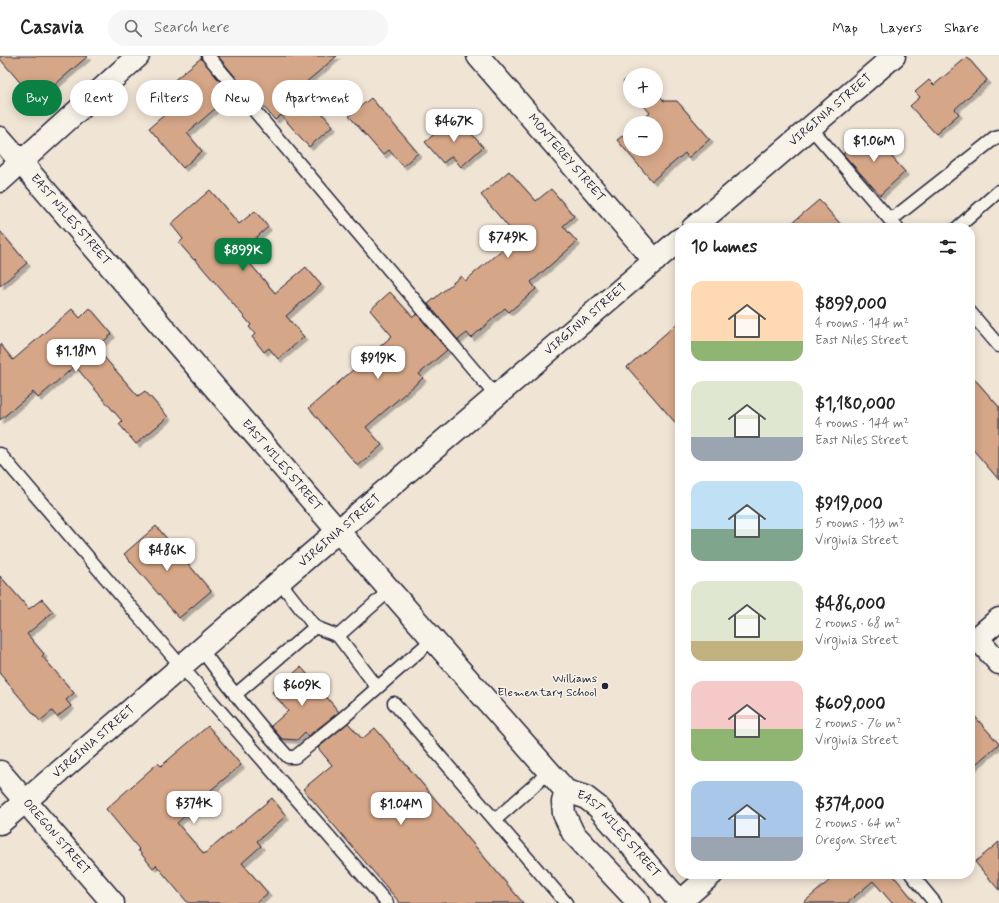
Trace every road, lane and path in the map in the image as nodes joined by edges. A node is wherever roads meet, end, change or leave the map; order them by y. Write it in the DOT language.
graph roads {
  1 [pos="138,56"];
  2 [pos="208,56"];
  3 [pos="478,56"];
  4 [pos="894,56"];
  5 [pos="811,128"];
  6 [pos="999,137"];
  7 [pos="0,138"];
  8 [pos="21,162"];
  9 [pos="0,181"];
  10 [pos="999,191"];
  11 [pos="699,223"];
  12 [pos="893,223"];
  13 [pos="895,223"];
  14 [pos="963,223"];
  15 [pos="675,243"];
  16 [pos="655,260"];
  17 [pos="975,318"];
  18 [pos="999,346"];
  19 [pos="496,396"];
  20 [pos="0,454"];
  21 [pos="338,531"];
  22 [pos="280,582"];
  23 [pos="390,590"];
  24 [pos="999,619"];
  25 [pos="315,627"];
  26 [pos="338,636"];
  27 [pos="433,639"];
  28 [pos="975,639"];
  29 [pos="975,643"];
  30 [pos="201,649"];
  31 [pos="999,663"];
  32 [pos="182,666"];
  33 [pos="377,687"];
  34 [pos="235,695"];
  35 [pos="394,703"];
  36 [pos="258,723"];
  37 [pos="242,736"];
  38 [pos="0,772"];
  39 [pos="549,772"];
  40 [pos="566,791"];
  41 [pos="25,801"];
  42 [pos="495,820"];
  43 [pos="0,823"];
  44 [pos="706,879"];
  45 [pos="915,879"];
  46 [pos="681,902"];
  47 [pos="113,903"];
  48 [pos="387,903"];
  49 [pos="566,903"];
  50 [pos="639,903"];
  51 [pos="935,903"];
  1 -- 8 [label="street"];
  2 -- 19 [label="lane"];
  3 -- 16 [label="street, MONTEREY STREET"];
  4 -- 5 [label="street, VIRGINIA STREET"];
  5 -- 11 [label="street, VIRGINIA STREET"];
  5 -- 12 [label="lane"];
  6 -- 13 [label="lane"];
  7 -- 8 [label="street, EAST NILES STREET"];
  8 -- 9 [label="street"];
  8 -- 21 [label="street, EAST NILES STREET"];
  10 -- 14 [label="lane"];
  15 -- 16 [label="street, VIRGINIA STREET"];
  16 -- 19 [label="street, VIRGINIA STREET"];
  17 -- 18 [label="lane"];
  19 -- 21 [label="street, VIRGINIA STREET"];
  20 -- 32 [label="lane"];
  21 -- 22 [label="street, VIRGINIA STREET"];
  21 -- 23 [label="street, EAST NILES STREET"];
  22 -- 25 [label="lane"];
  22 -- 30 [label="street, VIRGINIA STREET"];
  23 -- 26 [label="lane"];
  23 -- 27 [label="street, EAST NILES STREET"];
  24 -- 28 [label="street"];
  25 -- 26 [label="lane"];
  25 -- 34 [label="lane"];
  26 -- 33 [label="lane"];
  27 -- 33 [label="lane"];
  27 -- 39 [label="street, EAST NILES STREET"];
  29 -- 31 [label="street"];
  30 -- 32 [label="street, VIRGINIA STREET"];
  30 -- 34 [label="lane"];
  32 -- 37 [label="lane"];
  32 -- 41 [label="street, VIRGINIA STREET"];
  33 -- 36 [label="lane"];
  34 -- 36 [label="lane"];
  35 -- 42 [label="lane"];
  36 -- 37 [label="lane"];
  37 -- 48 [label="lane"];
  38 -- 41 [label="street, OREGON STREET"];
  39 -- 40 [label="street, EAST NILES STREET"];
  39 -- 42 [label="lane"];
  40 -- 46 [label="street, EAST NILES STREET"];
  40 -- 50 [label="street, EAST NILES STREET"];
  41 -- 43 [label="street, VIRGINIA STREET"];
  41 -- 47 [label="street, OREGON STREET"];
  42 -- 49 [label="lane"];
  44 -- 46 [label="street"];
  45 -- 51 [label="lane"];
}
